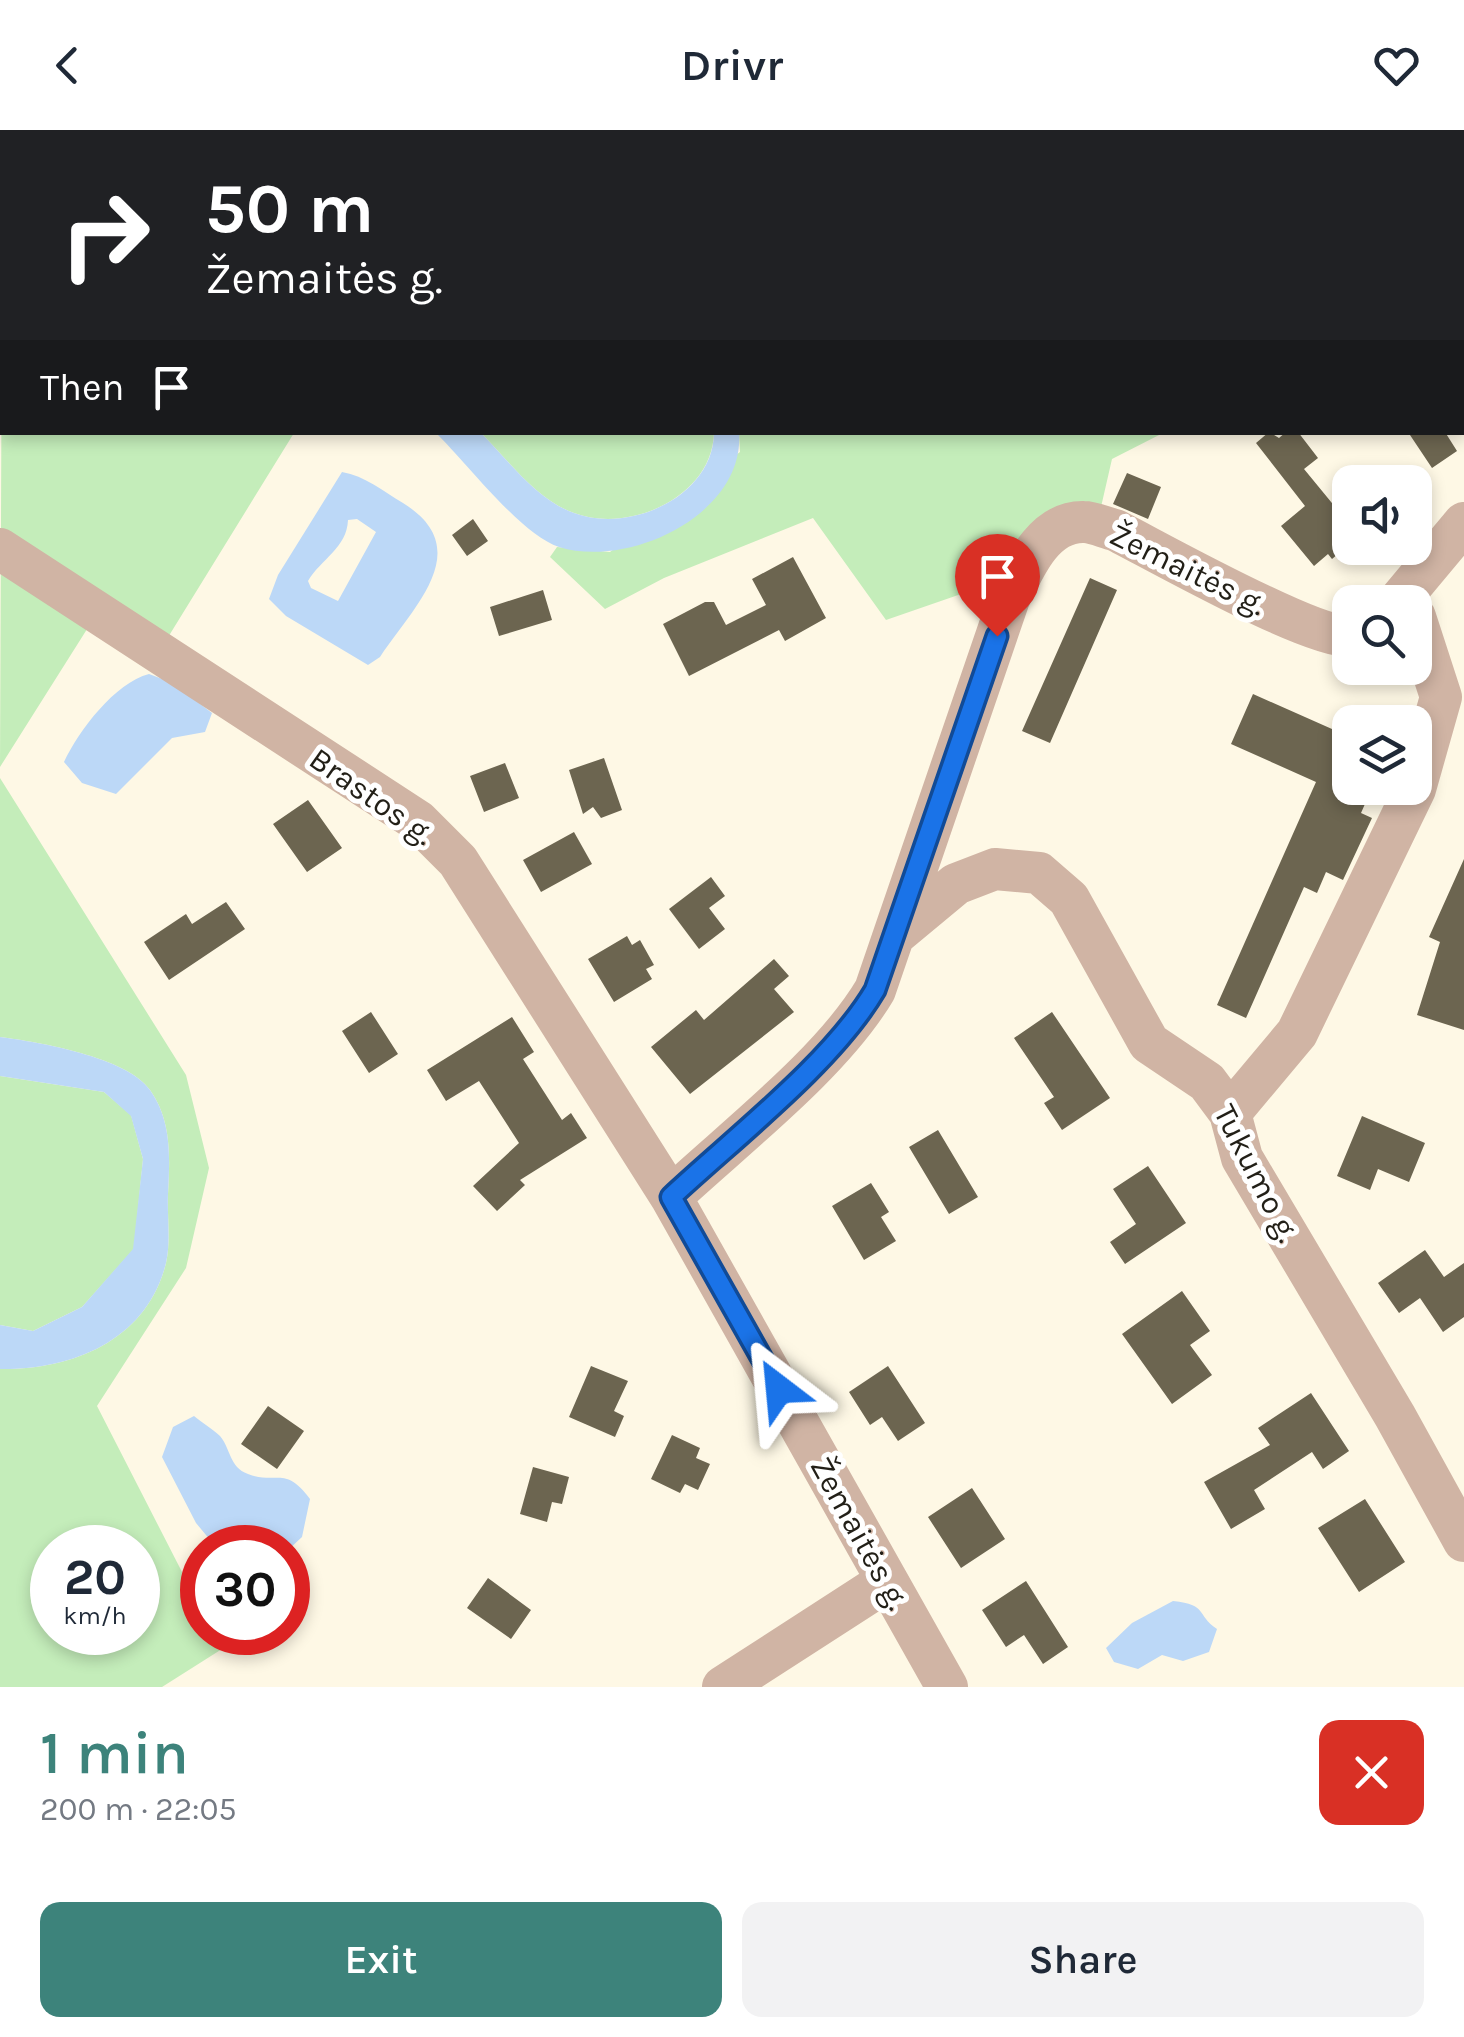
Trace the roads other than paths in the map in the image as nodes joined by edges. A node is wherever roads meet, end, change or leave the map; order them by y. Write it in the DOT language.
graph roads {
  1 [pos="1464,523"];
  2 [pos="0,550"];
  3 [pos="1421,585"];
  4 [pos="1332,635"];
  5 [pos="1432,661"];
  6 [pos="1452,709"];
  7 [pos="896,933"];
  8 [pos="1230,1113"];
  9 [pos="671,1197"];
  10 [pos="1464,1541"];
  11 [pos="887,1581"];
  12 [pos="723,1687"];
  13 [pos="948,1687"];
  1 -- 3 [label="street"];
  2 -- 9 [label="street, Brastos g."];
  4 -- 7 [label="street, Žemaitės g."];
  5 -- 6 [label="street"];
  6 -- 8 [label="street"];
  7 -- 8 [label="street, Tukumo g."];
  7 -- 9 [label="street, Žemaitės g."];
  8 -- 10 [label="street, Tukumo g."];
  9 -- 11 [label="street, Žemaitės g."];
  11 -- 12 [label="street"];
  11 -- 13 [label="street, Žemaitės g."];
}
